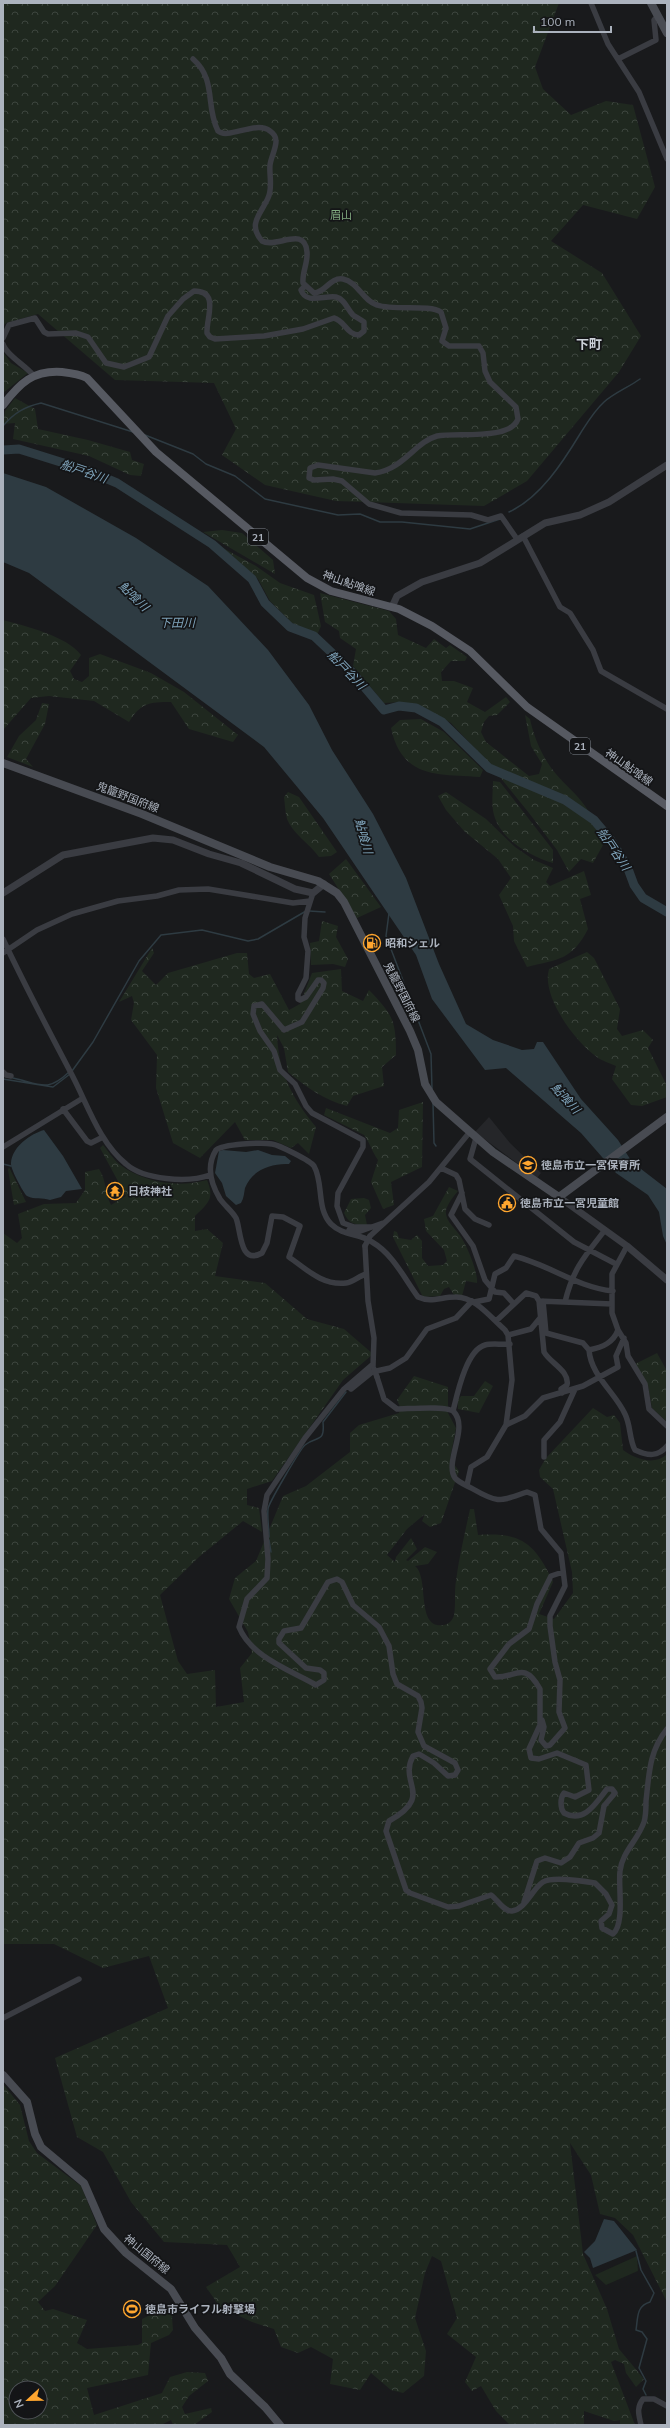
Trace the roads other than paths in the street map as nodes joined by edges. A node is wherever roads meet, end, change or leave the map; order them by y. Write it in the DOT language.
graph roads {
  1 [pos="591,3"];
  2 [pos="651,3"];
  3 [pos="658,16"];
  4 [pos="667,33"];
  5 [pos="193,58"];
  6 [pos="618,59"];
  7 [pos="667,159"];
  8 [pos="304,286"];
  9 [pos="3,338"];
  10 [pos="3,344"];
  11 [pos="33,375"];
  12 [pos="3,405"];
  13 [pos="667,465"];
  14 [pos="520,538"];
  15 [pos="392,607"];
  16 [pos="667,709"];
  17 [pos="3,763"];
  18 [pos="667,806"];
  19 [pos="324,884"];
  20 [pos="3,893"];
  21 [pos="313,893"];
  22 [pos="310,901"];
  23 [pos="3,939"];
  24 [pos="6,952"];
  25 [pos="3,1072"];
  26 [pos="11,1076"];
  27 [pos="83,1098"];
  28 [pos="63,1109"];
  29 [pos="667,1117"];
  30 [pos="472,1135"];
  31 [pos="103,1137"];
  32 [pos="3,1147"];
  33 [pos="441,1168"];
  34 [pos="210,1175"];
  35 [pos="462,1193"];
  36 [pos="559,1197"];
  37 [pos="387,1222"];
  38 [pos="489,1225"];
  39 [pos="371,1228"];
  40 [pos="338,1229"];
  41 [pos="605,1230"];
  42 [pos="627,1246"];
  43 [pos="589,1250"];
  44 [pos="616,1264"];
  45 [pos="366,1274"];
  46 [pos="570,1279"];
  47 [pos="667,1280"];
  48 [pos="492,1289"];
  49 [pos="613,1291"];
  50 [pos="541,1301"];
  51 [pos="473,1302"];
  52 [pos="565,1302"];
  53 [pos="514,1304"];
  54 [pos="612,1304"];
  55 [pos="540,1318"];
  56 [pos="496,1322"];
  57 [pos="618,1330"];
  58 [pos="508,1335"];
  59 [pos="624,1338"];
  60 [pos="510,1344"];
  61 [pos="589,1350"];
  62 [pos="373,1367"];
  63 [pos="600,1378"];
  64 [pos="348,1386"];
  65 [pos="575,1389"];
  66 [pos="562,1393"];
  67 [pos="453,1411"];
  68 [pos="506,1425"];
  69 [pos="667,1426"];
  70 [pos="667,1446"];
  71 [pos="544,1457"];
  72 [pos="467,1486"];
  73 [pos="563,1572"];
  74 [pos="541,1718"];
  75 [pos="667,1730"];
  76 [pos="523,1904"];
  77 [pos="79,1979"];
  78 [pos="3,2018"];
  79 [pos="3,2075"];
  80 [pos="667,2406"];
  81 [pos="280,2425"];
  82 [pos="641,2425"];
  1 -- 6 [label="street"];
  2 -- 3 [label="main road"];
  3 -- 4 [label="main road"];
  3 -- 6 [label="street"];
  5 -- 8 [label="street"];
  6 -- 7 [label="street"];
  8 -- 9 [label="street"];
  8 -- 14 [label="street"];
  10 -- 11 [label="street"];
  11 -- 12 [label="main road, 神山鮎喰線 / 21"];
  11 -- 15 [label="main road, 神山鮎喰線 / 21"];
  13 -- 14 [label="street"];
  14 -- 15 [label="street"];
  14 -- 16 [label="street"];
  15 -- 18 [label="main road, 神山鮎喰線 / 21"];
  17 -- 19 [label="main road, 鬼籠野国府線"];
  19 -- 21 [label="street"];
  19 -- 30 [label="main road, 鬼籠野国府線"];
  20 -- 21 [label="street"];
  21 -- 22 [label="street"];
  22 -- 24 [label="street"];
  22 -- 39 [label="street"];
  23 -- 24 [label="street"];
  24 -- 27 [label="street"];
  25 -- 26 [label="street"];
  27 -- 28 [label="street"];
  27 -- 31 [label="street"];
  28 -- 31 [label="street"];
  28 -- 32 [label="street"];
  29 -- 36 [label="main road"];
  30 -- 33 [label="street"];
  30 -- 36 [label="main road, 鬼籠野国府線"];
  30 -- 43 [label="street"];
  31 -- 34 [label="street"];
  33 -- 35 [label="street"];
  33 -- 37 [label="street"];
  34 -- 40 [label="street"];
  34 -- 45 [label="street"];
  35 -- 38 [label="street"];
  35 -- 48 [label="street"];
  36 -- 41 [label="street"];
  37 -- 39 [label="street"];
  37 -- 45 [label="street, bridge"];
  39 -- 40 [label="street"];
  40 -- 51 [label="street"];
  41 -- 42 [label="street"];
  41 -- 43 [label="street"];
  42 -- 44 [label="street"];
  42 -- 47 [label="street"];
  43 -- 44 [label="street"];
  43 -- 46 [label="street"];
  44 -- 49 [label="street"];
  45 -- 62 [label="street"];
  46 -- 48 [label="street"];
  46 -- 49 [label="street"];
  46 -- 52 [label="street"];
  48 -- 51 [label="street"];
  48 -- 53 [label="street"];
  49 -- 54 [label="street"];
  50 -- 52 [label="street"];
  50 -- 53 [label="street"];
  50 -- 55 [label="street"];
  50 -- 61 [label="street"];
  51 -- 56 [label="street"];
  51 -- 64 [label="street"];
  52 -- 54 [label="street"];
  53 -- 56 [label="street"];
  54 -- 57 [label="street"];
  55 -- 58 [label="street"];
  55 -- 66 [label="street"];
  56 -- 58 [label="street"];
  57 -- 59 [label="street"];
  57 -- 61 [label="street"];
  58 -- 60 [label="street"];
  59 -- 63 [label="street"];
  59 -- 69 [label="street"];
  60 -- 67 [label="street"];
  60 -- 68 [label="street"];
  61 -- 63 [label="street"];
  62 -- 64 [label="street"];
  62 -- 67 [label="street, bridge"];
  63 -- 65 [label="street"];
  63 -- 70 [label="street"];
  64 -- 76 [label="street"];
  65 -- 66 [label="street"];
  65 -- 71 [label="street"];
  66 -- 68 [label="street"];
  67 -- 72 [label="street"];
  68 -- 72 [label="street"];
  72 -- 73 [label="street"];
  73 -- 74 [label="street"];
  73 -- 74 [label="street"];
  74 -- 76 [label="street"];
  75 -- 76 [label="street"];
  77 -- 78 [label="street"];
  79 -- 81 [label="main road, 神山国府線"];
  80 -- 82 [label="street"];
}
